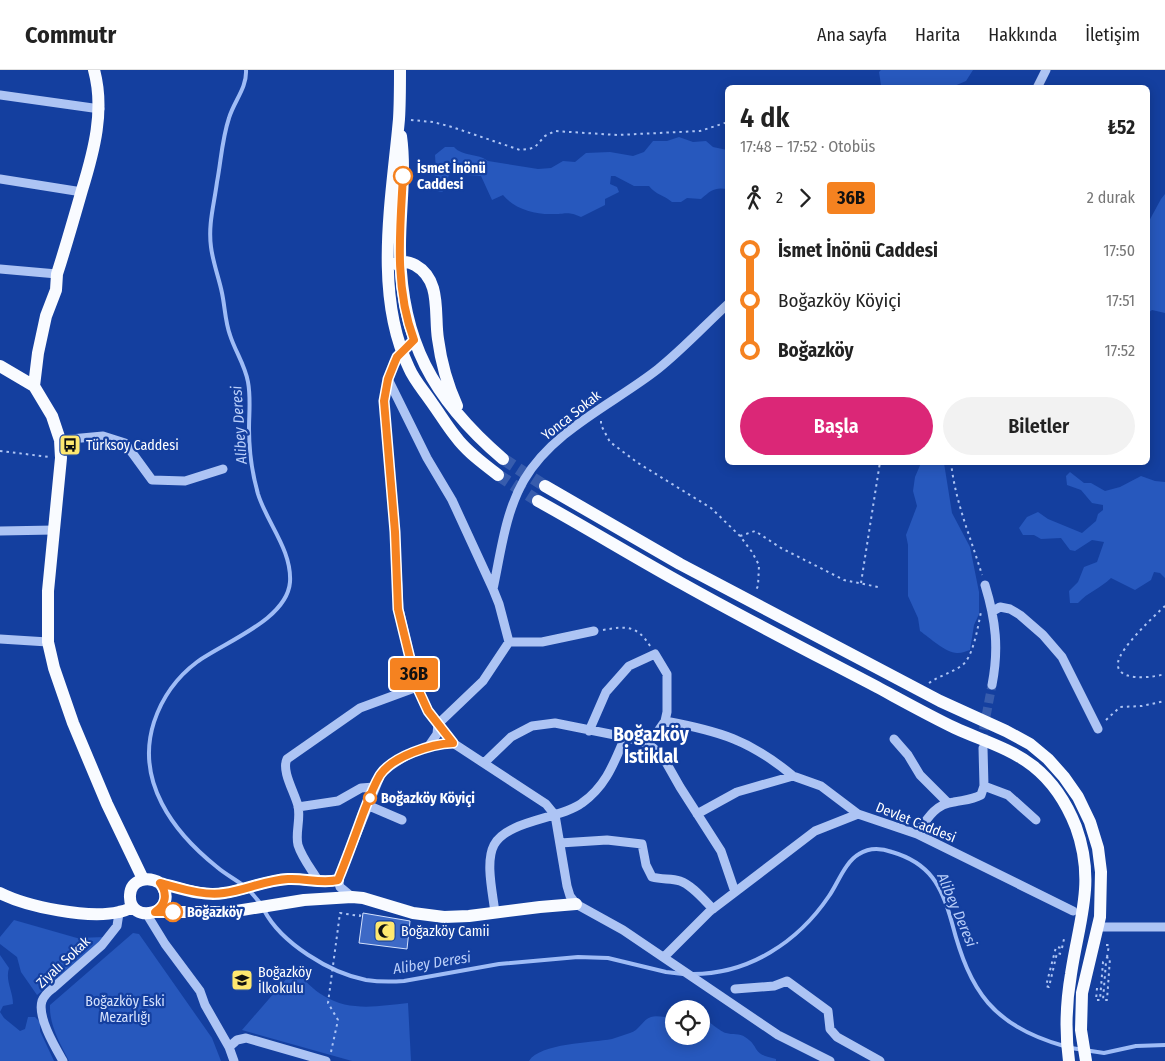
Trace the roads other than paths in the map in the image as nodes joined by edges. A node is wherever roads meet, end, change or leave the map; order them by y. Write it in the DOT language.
graph roads {
  1 [pos="94,70"];
  2 [pos="400,70"];
  3 [pos="1046,70"];
  4 [pos="1038,85"];
  5 [pos="0,94"];
  6 [pos="100,108"];
  7 [pos="0,178"];
  8 [pos="82,192"];
  9 [pos="394,264"];
  10 [pos="0,270"];
  11 [pos="57,274"];
  12 [pos="725,307"];
  13 [pos="414,340"];
  14 [pos="402,351"];
  15 [pos="0,366"];
  16 [pos="388,379"];
  17 [pos="34,386"];
  18 [pos="464,421"];
  19 [pos="60,440"];
  20 [pos="504,460"];
  21 [pos="223,469"];
  22 [pos="498,475"];
  23 [pos="545,486"];
  24 [pos="538,500"];
  25 [pos="54,530"];
  26 [pos="0,531"];
  27 [pos="985,585"];
  28 [pos="493,589"];
  29 [pos="993,611"];
  30 [pos="594,631"];
  31 [pos="0,639"];
  32 [pos="48,642"];
  33 [pos="509,642"];
  34 [pos="992,685"];
  35 [pos="417,687"];
  36 [pos="665,721"];
  37 [pos="438,724"];
  38 [pos="1098,729"];
  39 [pos="589,731"];
  40 [pos="625,737"];
  41 [pos="894,739"];
  42 [pos="453,743"];
  43 [pos="649,744"];
  44 [pos="428,747"];
  45 [pos="983,748"];
  46 [pos="484,763"];
  47 [pos="793,776"];
  48 [pos="984,786"];
  49 [pos="374,787"];
  50 [pos="948,803"];
  51 [pos="367,804"];
  52 [pos="298,808"];
  53 [pos="697,814"];
  54 [pos="858,814"];
  55 [pos="555,815"];
  56 [pos="402,820"];
  57 [pos="1036,820"];
  58 [pos="917,834"];
  59 [pos="560,844"];
  60 [pos="143,879"];
  61 [pos="338,880"];
  62 [pos="319,882"];
  63 [pos="160,883"];
  64 [pos="567,886"];
  65 [pos="735,892"];
  66 [pos="0,893"];
  67 [pos="358,898"];
  68 [pos="576,904"];
  69 [pos="556,905"];
  70 [pos="133,907"];
  71 [pos="713,909"];
  72 [pos="1073,911"];
  73 [pos="119,912"];
  74 [pos="150,913"];
  75 [pos="495,913"];
  76 [pos="1098,927"];
  77 [pos="1165,927"];
  78 [pos="664,957"];
  79 [pos="736,989"];
  80 [pos="229,1047"];
  81 [pos="328,1057"];
  82 [pos="1069,1060"];
  83 [pos="63,1061"];
  84 [pos="234,1061"];
  85 [pos="830,1061"];
  86 [pos="880,1061"];
  87 [pos="1086,1061"];
  1 -- 6 [label="main road"];
  2 -- 9 [label="main road"];
  3 -- 4 [label="street"];
  5 -- 6 [label="street"];
  6 -- 8 [label="main road"];
  7 -- 8 [label="street"];
  8 -- 11 [label="main road"];
  9 -- 13 [label="main road"];
  9 -- 14 [label="main road"];
  9 -- 18 [label="main road"];
  10 -- 11 [label="street"];
  11 -- 17 [label="main road"];
  12 -- 28 [label="street, Yonca Sokak"];
  13 -- 14 [label="main road"];
  13 -- 18 [label="main road"];
  14 -- 16 [label="street"];
  14 -- 22 [label="main road"];
  15 -- 17 [label="main road"];
  16 -- 28 [label="street"];
  16 -- 35 [label="street"];
  17 -- 19 [label="main road"];
  18 -- 20 [label="main road"];
  19 -- 21 [label="street"];
  19 -- 25 [label="main road"];
  23 -- 76 [label="main road"];
  24 -- 82 [label="main road"];
  25 -- 26 [label="street"];
  25 -- 32 [label="main road"];
  27 -- 29 [label="street"];
  28 -- 33 [label="street"];
  29 -- 34 [label="street"];
  29 -- 38 [label="street"];
  30 -- 33 [label="street"];
  31 -- 32 [label="street"];
  32 -- 60 [label="main road"];
  33 -- 37 [label="street"];
  35 -- 37 [label="street"];
  35 -- 52 [label="street"];
  36 -- 39 [label="street"];
  36 -- 43 [label="street"];
  36 -- 47 [label="street"];
  37 -- 42 [label="street"];
  37 -- 44 [label="street"];
  39 -- 40 [label="street"];
  39 -- 46 [label="street"];
  40 -- 43 [label="street"];
  40 -- 55 [label="street"];
  41 -- 50 [label="street"];
  42 -- 44 [label="street"];
  42 -- 46 [label="street"];
  43 -- 53 [label="street"];
  44 -- 49 [label="street"];
  45 -- 48 [label="street"];
  46 -- 55 [label="street"];
  47 -- 53 [label="street"];
  47 -- 54 [label="street"];
  48 -- 50 [label="street"];
  48 -- 57 [label="street"];
  49 -- 51 [label="street"];
  49 -- 52 [label="street"];
  50 -- 58 [label="street"];
  51 -- 56 [label="street"];
  51 -- 61 [label="street"];
  52 -- 62 [label="street"];
  53 -- 65 [label="street"];
  54 -- 58 [label="street, Devlet Caddesi"];
  54 -- 65 [label="street, Devlet Caddesi"];
  55 -- 59 [label="street"];
  55 -- 75 [label="street"];
  58 -- 72 [label="street, Devlet Caddesi"];
  59 -- 64 [label="street"];
  59 -- 71 [label="street"];
  60 -- 63 [label="main road"];
  60 -- 70 [label="main road"];
  61 -- 62 [label="main road"];
  61 -- 67 [label="street"];
  62 -- 63 [label="main road"];
  63 -- 74 [label="main road"];
  64 -- 68 [label="street"];
  64 -- 69 [label="street"];
  65 -- 71 [label="street, Devlet Caddesi"];
  66 -- 73 [label="main road"];
  67 -- 74 [label="main road"];
  67 -- 75 [label="main road"];
  68 -- 69 [label="main road"];
  68 -- 78 [label="street"];
  69 -- 75 [label="main road"];
  70 -- 73 [label="main road"];
  70 -- 74 [label="main road"];
  71 -- 78 [label="street, Devlet Caddesi"];
  73 -- 83 [label="street, Ziyalı Sokak"];
  74 -- 80 [label="street"];
  76 -- 77 [label="street"];
  76 -- 87 [label="main road"];
  78 -- 85 [label="street"];
  79 -- 86 [label="street"];
  80 -- 81 [label="street"];
  80 -- 84 [label="street"];
}
